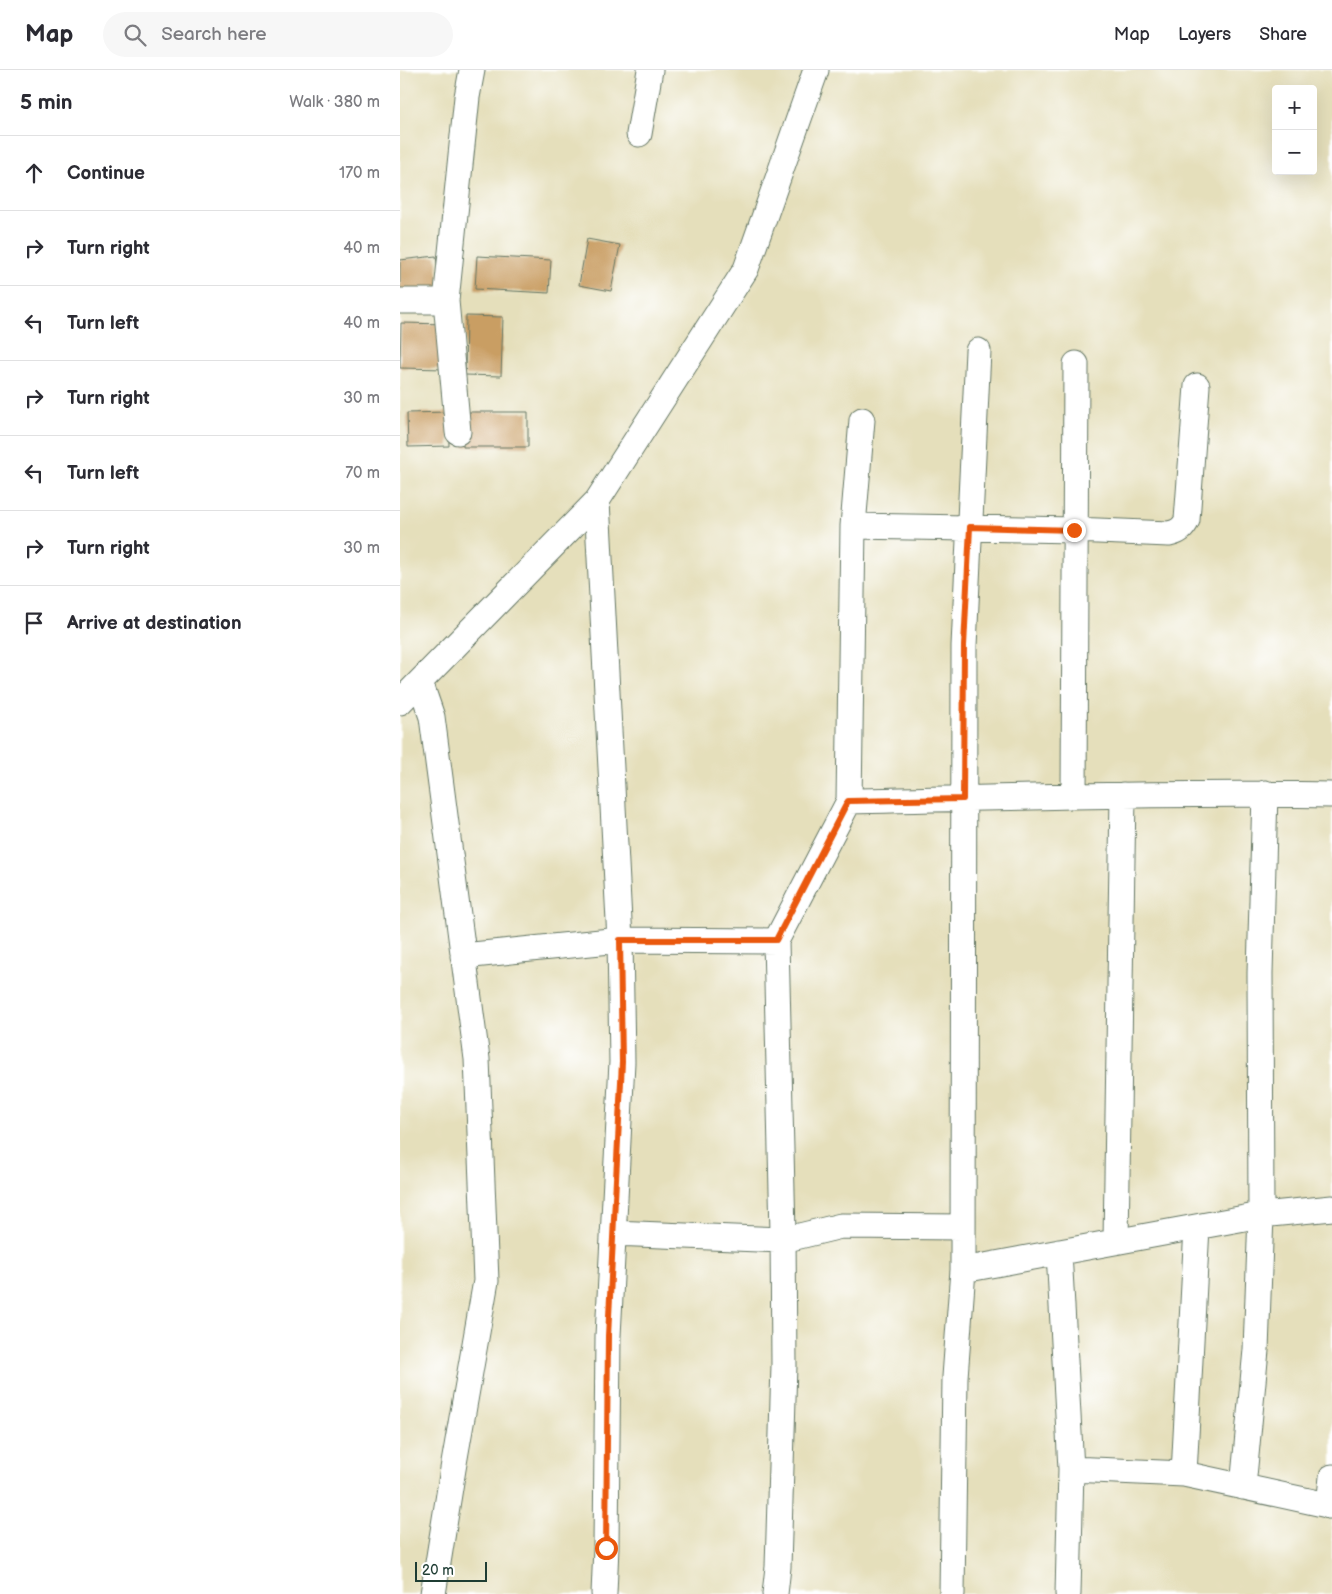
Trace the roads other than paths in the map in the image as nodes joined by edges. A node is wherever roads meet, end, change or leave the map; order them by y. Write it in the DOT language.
graph roads {
  1 [pos="472,70"];
  2 [pos="650,70"];
  3 [pos="816,70"];
  4 [pos="638,134"];
  5 [pos="400,301"];
  6 [pos="446,302"];
  7 [pos="978,351"];
  8 [pos="1076,364"];
  9 [pos="1197,386"];
  10 [pos="862,420"];
  11 [pos="458,432"];
  12 [pos="596,501"];
  13 [pos="853,526"];
  14 [pos="970,527"];
  15 [pos="1074,530"];
  16 [pos="420,682"];
  17 [pos="400,702"];
  18 [pos="1265,794"];
  19 [pos="1123,795"];
  20 [pos="1332,795"];
  21 [pos="1074,796"];
  22 [pos="963,799"];
  23 [pos="848,801"];
  24 [pos="620,940"];
  25 [pos="776,940"];
  26 [pos="463,956"];
  27 [pos="1332,1208"];
  28 [pos="1261,1215"];
  29 [pos="1197,1226"];
  30 [pos="962,1227"];
  31 [pos="613,1233"];
  32 [pos="783,1240"];
  33 [pos="1116,1241"];
  34 [pos="1059,1252"];
  35 [pos="963,1270"];
  36 [pos="1071,1469"];
  37 [pos="1184,1474"];
  38 [pos="1332,1477"];
  39 [pos="1243,1487"];
  40 [pos="1330,1506"];
  41 [pos="433,1594"];
  42 [pos="604,1594"];
  43 [pos="775,1594"];
  44 [pos="952,1594"];
  45 [pos="1068,1594"];
  1 -- 6 [label="street"];
  2 -- 4 [label="street"];
  3 -- 12 [label="street"];
  5 -- 6 [label="street"];
  6 -- 11 [label="street"];
  7 -- 14 [label="street"];
  8 -- 15 [label="street"];
  9 -- 15 [label="street"];
  10 -- 13 [label="street"];
  12 -- 16 [label="street"];
  12 -- 24 [label="street"];
  13 -- 14 [label="street"];
  13 -- 23 [label="street"];
  14 -- 15 [label="street"];
  14 -- 22 [label="street"];
  15 -- 21 [label="street"];
  16 -- 17 [label="street"];
  16 -- 26 [label="street"];
  18 -- 19 [label="street"];
  18 -- 20 [label="street"];
  18 -- 28 [label="street"];
  19 -- 21 [label="street"];
  19 -- 33 [label="street"];
  21 -- 22 [label="street"];
  22 -- 23 [label="street"];
  22 -- 30 [label="street"];
  23 -- 25 [label="street"];
  24 -- 25 [label="street"];
  24 -- 26 [label="street"];
  24 -- 31 [label="street"];
  25 -- 32 [label="street"];
  26 -- 41 [label="street"];
  27 -- 28 [label="street"];
  28 -- 29 [label="street"];
  28 -- 39 [label="street"];
  29 -- 33 [label="street"];
  29 -- 37 [label="street"];
  30 -- 32 [label="street"];
  30 -- 35 [label="street"];
  31 -- 32 [label="street"];
  31 -- 42 [label="street"];
  32 -- 43 [label="street"];
  33 -- 34 [label="street"];
  34 -- 35 [label="street"];
  34 -- 36 [label="street"];
  35 -- 44 [label="street"];
  36 -- 37 [label="street"];
  36 -- 45 [label="street"];
  37 -- 39 [label="street"];
  38 -- 40 [label="street"];
  39 -- 40 [label="street"];
}
